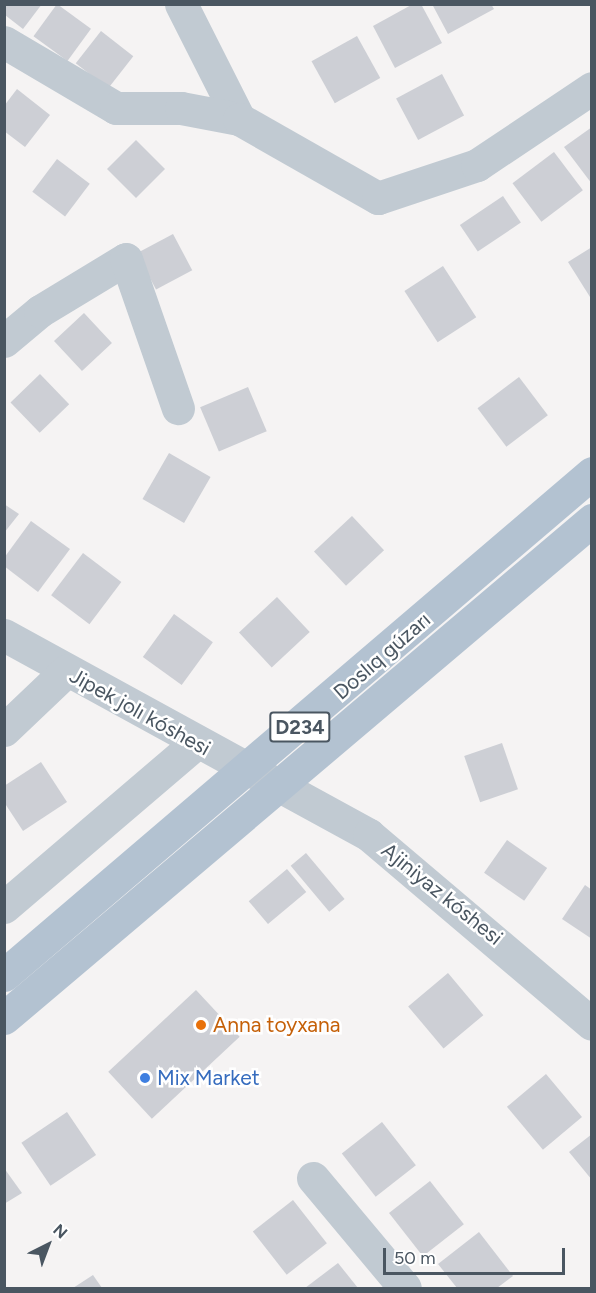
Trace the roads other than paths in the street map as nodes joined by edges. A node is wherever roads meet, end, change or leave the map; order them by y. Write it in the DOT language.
graph roads {
  1 [pos="181,4"];
  2 [pos="4,42"];
  3 [pos="591,88"];
  4 [pos="239,119"];
  5 [pos="4,341"];
  6 [pos="178,408"];
  7 [pos="591,473"];
  8 [pos="591,520"];
  9 [pos="4,635"];
  10 [pos="66,670"];
  11 [pos="4,730"];
  12 [pos="195,744"];
  13 [pos="247,770"];
  14 [pos="278,786"];
  15 [pos="4,907"];
  16 [pos="4,975"];
  17 [pos="4,1018"];
  18 [pos="591,1024"];
  19 [pos="314,1178"];
  20 [pos="405,1288"];
  1 -- 4 [label="street"];
  2 -- 4 [label="street"];
  3 -- 4 [label="street"];
  5 -- 6 [label="street"];
  7 -- 13 [label="main road, Doslıq gúzarı / D234"];
  8 -- 14 [label="main road, Doslıq gúzarı / D234"];
  9 -- 10 [label="street, Jipek jolı kóshesi"];
  10 -- 11 [label="street"];
  10 -- 12 [label="street, Jipek jolı kóshesi"];
  12 -- 13 [label="street, Jipek jolı kóshesi"];
  12 -- 15 [label="street"];
  13 -- 14 [label="street, Jipek jolı kóshesi"];
  13 -- 16 [label="main road, Doslıq gúzarı / D234"];
  14 -- 17 [label="main road, Doslıq gúzarı / D234"];
  14 -- 18 [label="street, Ajiniyaz kóshesi"];
  19 -- 20 [label="street"];
}
